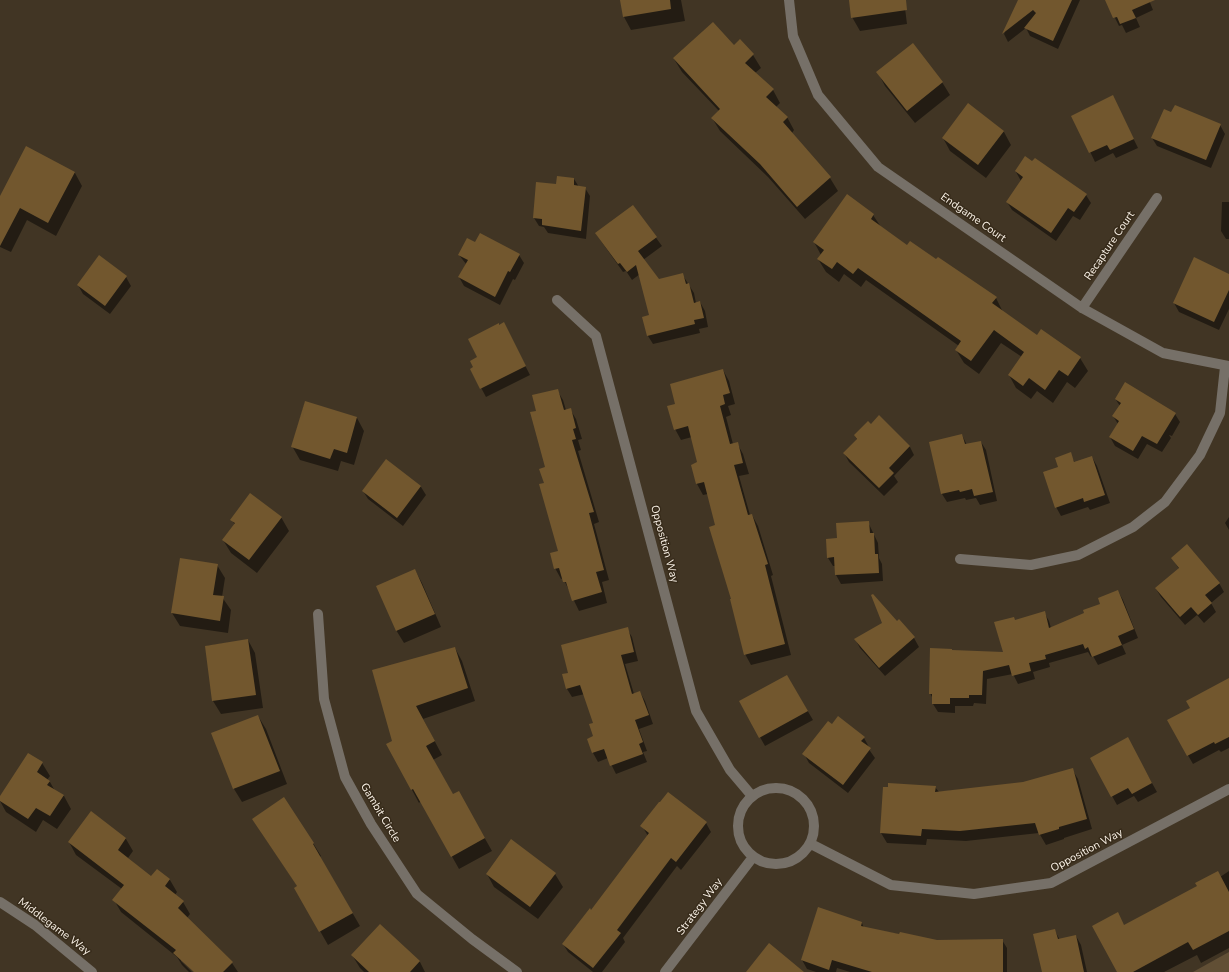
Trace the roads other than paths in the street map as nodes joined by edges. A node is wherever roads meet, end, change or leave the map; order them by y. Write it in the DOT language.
graph roads {
  1 [pos="789,0"];
  2 [pos="1157,198"];
  3 [pos="557,300"];
  4 [pos="1082,308"];
  5 [pos="1227,366"];
  6 [pos="960,559"];
  7 [pos="318,614"];
  8 [pos="1229,789"];
  9 [pos="752,796"];
  10 [pos="811,844"];
  11 [pos="753,857"];
  12 [pos="0,902"];
  13 [pos="84,964"];
  14 [pos="76,972"];
  15 [pos="92,972"];
  16 [pos="517,972"];
  17 [pos="665,972"];
  1 -- 4 [label="street, Endgame Court"];
  2 -- 4 [label="street, Recapture Court"];
  3 -- 9 [label="street, Opposition Way"];
  4 -- 5 [label="street, Endgame Court"];
  5 -- 6 [label="street"];
  7 -- 16 [label="street, Gambit Circle"];
  8 -- 10 [label="street, Opposition Way"];
  9 -- 10 [label="street"];
  9 -- 11 [label="street"];
  10 -- 11 [label="street"];
  11 -- 17 [label="street, Strategy Way"];
  12 -- 13 [label="street, Middlegame Way"];
  13 -- 14 [label="street"];
  13 -- 15 [label="street, Middlegame Way"];
}
